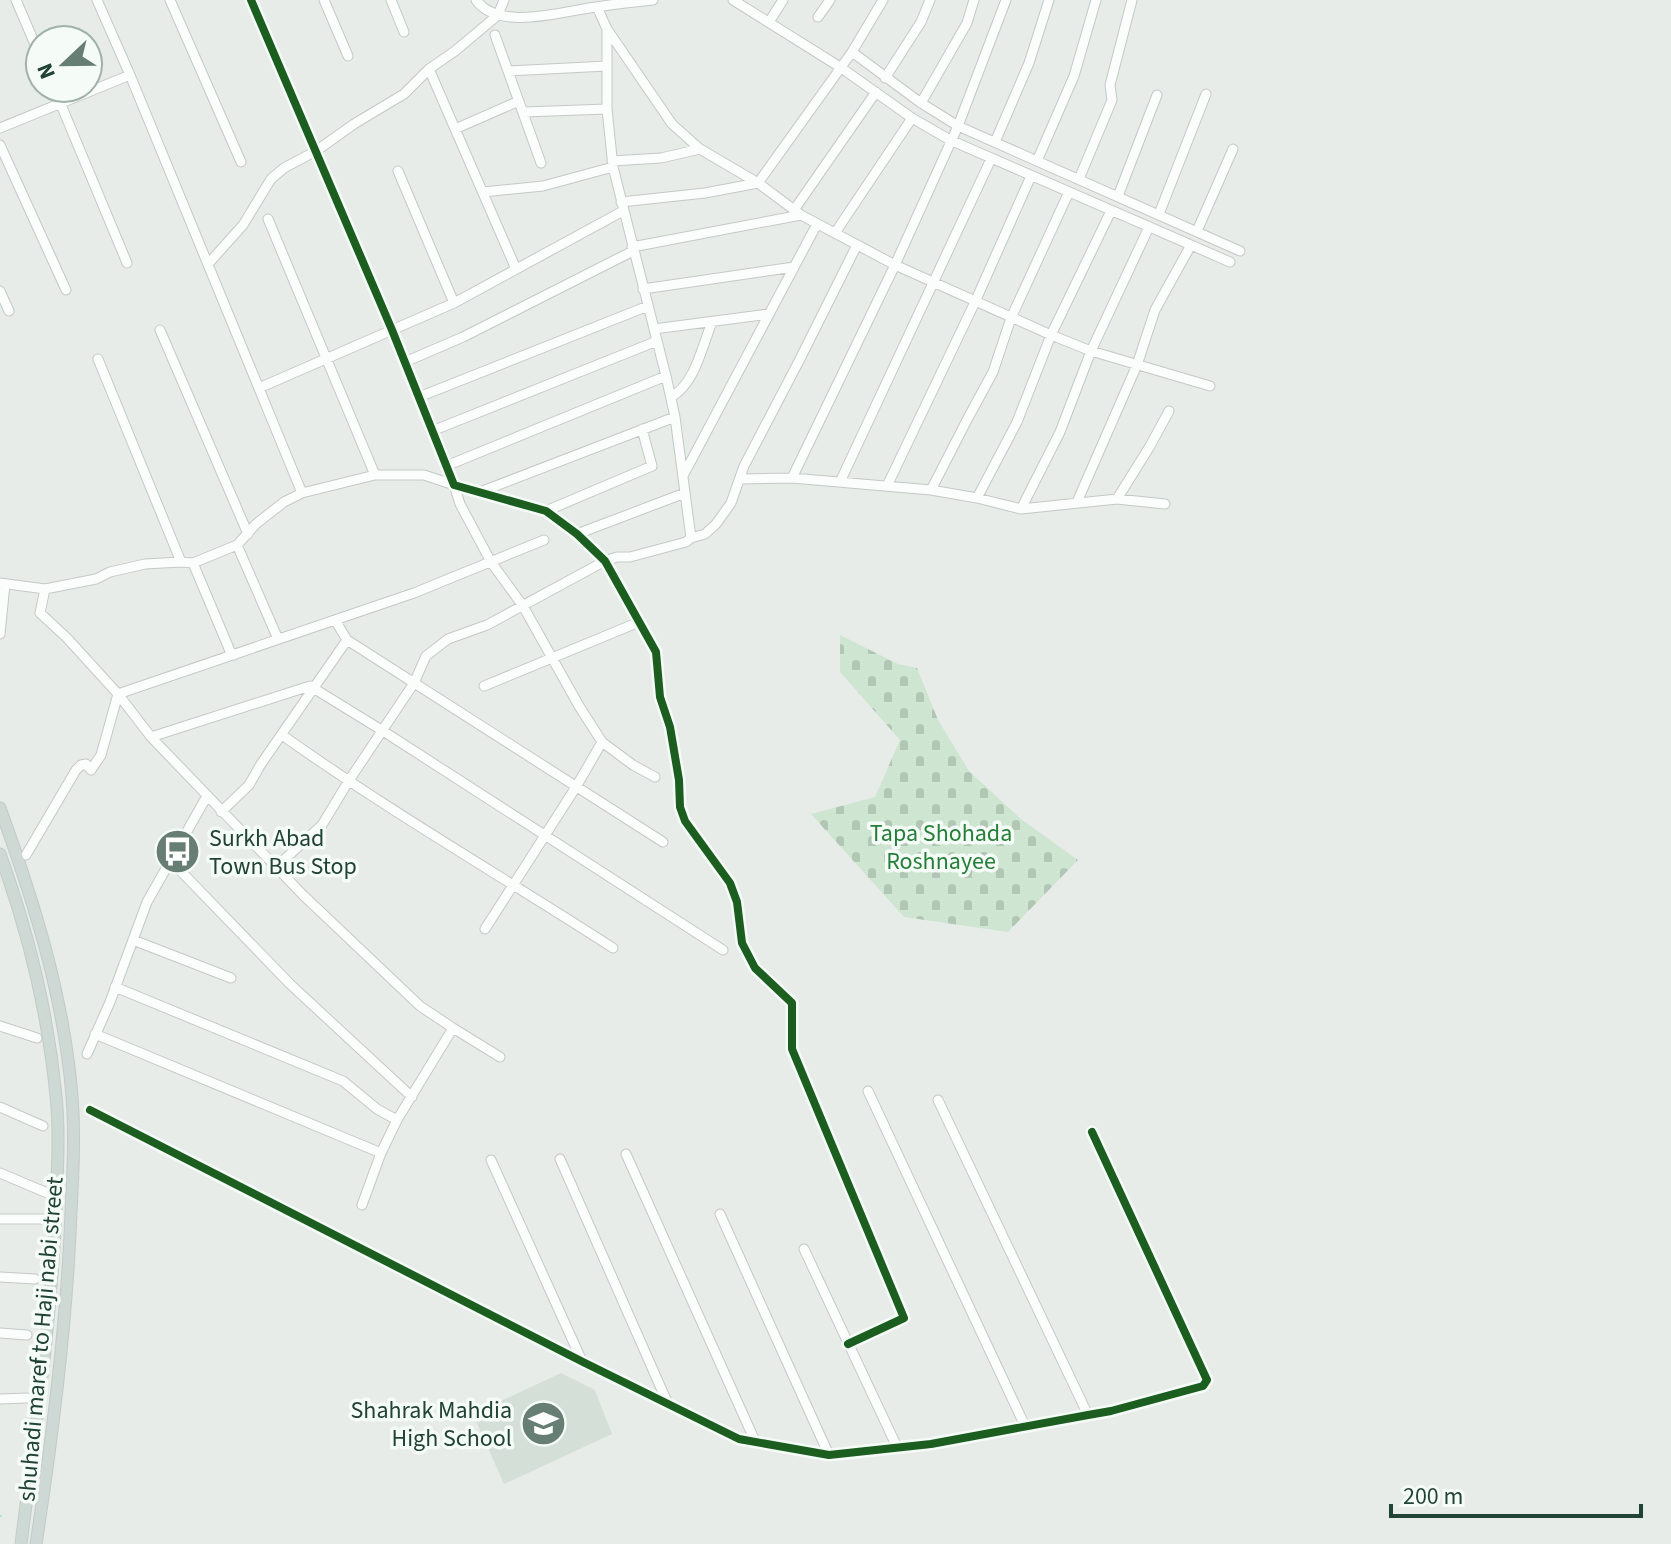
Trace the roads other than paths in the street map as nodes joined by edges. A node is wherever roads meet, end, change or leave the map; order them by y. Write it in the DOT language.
graph roads {
  1 [pos="16,0"];
  2 [pos="97,0"];
  3 [pos="170,0"];
  4 [pos="251,0"];
  5 [pos="324,0"];
  6 [pos="391,0"];
  7 [pos="476,0"];
  8 [pos="504,0"];
  9 [pos="653,0"];
  10 [pos="733,0"];
  11 [pos="783,0"];
  12 [pos="830,0"];
  13 [pos="883,0"];
  14 [pos="930,0"];
  15 [pos="974,0"];
  16 [pos="1006,0"];
  17 [pos="1049,0"];
  18 [pos="1096,0"];
  19 [pos="1132,0"];
  20 [pos="597,7"];
  21 [pos="498,15"];
  22 [pos="818,17"];
  23 [pos="769,22"];
  24 [pos="26,24"];
  25 [pos="607,29"];
  26 [pos="404,32"];
  27 [pos="495,35"];
  28 [pos="852,52"];
  29 [pos="348,56"];
  30 [pos="607,66"];
  31 [pos="840,67"];
  32 [pos="429,69"];
  33 [pos="508,71"];
  34 [pos="130,75"];
  35 [pos="885,78"];
  36 [pos="876,92"];
  37 [pos="1206,94"];
  38 [pos="1157,95"];
  39 [pos="519,101"];
  40 [pos="921,103"];
  41 [pos="61,105"];
  42 [pos="607,109"];
  43 [pos="523,112"];
  44 [pos="912,118"];
  45 [pos="958,126"];
  46 [pos="0,128"];
  47 [pos="455,129"];
  48 [pos="950,140"];
  49 [pos="995,142"];
  50 [pos="0,145"];
  51 [pos="700,149"];
  52 [pos="1233,149"];
  53 [pos="316,151"];
  54 [pos="991,159"];
  55 [pos="1037,161"];
  56 [pos="241,162"];
  57 [pos="541,163"];
  58 [pos="612,164"];
  59 [pos="398,171"];
  60 [pos="1031,176"];
  61 [pos="1079,179"];
  62 [pos="758,183"];
  63 [pos="483,192"];
  64 [pos="1069,192"];
  65 [pos="1118,196"];
  66 [pos="622,207"];
  67 [pos="1111,211"];
  68 [pos="797,213"];
  69 [pos="1159,214"];
  70 [pos="268,219"];
  71 [pos="817,224"];
  72 [pos="1149,227"];
  73 [pos="1197,231"];
  74 [pos="835,233"];
  75 [pos="857,245"];
  76 [pos="1191,245"];
  77 [pos="633,249"];
  78 [pos="1240,251"];
  79 [pos="1230,262"];
  80 [pos="127,263"];
  81 [pos="208,264"];
  82 [pos="895,265"];
  83 [pos="794,267"];
  84 [pos="516,269"];
  85 [pos="933,283"];
  86 [pos="643,289"];
  87 [pos="66,290"];
  88 [pos="0,291"];
  89 [pos="975,302"];
  90 [pos="454,303"];
  91 [pos="648,306"];
  92 [pos="9,311"];
  93 [pos="769,314"];
  94 [pos="1011,318"];
  95 [pos="712,322"];
  96 [pos="654,329"];
  97 [pos="160,330"];
  98 [pos="392,330"];
  99 [pos="1051,335"];
  100 [pos="657,341"];
  101 [pos="1091,351"];
  102 [pos="327,358"];
  103 [pos="98,359"];
  104 [pos="405,362"];
  105 [pos="1137,365"];
  106 [pos="666,376"];
  107 [pos="1210,386"];
  108 [pos="259,388"];
  109 [pos="419,397"];
  110 [pos="671,397"];
  111 [pos="1169,411"];
  112 [pos="675,417"];
  113 [pos="642,429"];
  114 [pos="432,431"];
  115 [pos="446,466"];
  116 [pos="375,475"];
  117 [pos="683,476"];
  118 [pos="792,478"];
  119 [pos="740,479"];
  120 [pos="840,482"];
  121 [pos="454,485"];
  122 [pos="887,486"];
  123 [pos="931,490"];
  124 [pos="480,492"];
  125 [pos="302,493"];
  126 [pos="685,493"];
  127 [pos="977,498"];
  128 [pos="1117,499"];
  129 [pos="1077,502"];
  130 [pos="1165,504"];
  131 [pos="1021,509"];
  132 [pos="546,511"];
  133 [pos="248,534"];
  134 [pos="577,534"];
  135 [pos="691,538"];
  136 [pos="544,540"];
  137 [pos="237,545"];
  138 [pos="605,561"];
  139 [pos="181,562"];
  140 [pos="491,562"];
  141 [pos="193,563"];
  142 [pos="3,584"];
  143 [pos="45,589"];
  144 [pos="523,606"];
  145 [pos="335,620"];
  146 [pos="639,622"];
  147 [pos="0,634"];
  148 [pos="278,639"];
  149 [pos="347,640"];
  150 [pos="234,655"];
  151 [pos="551,657"];
  152 [pos="414,683"];
  153 [pos="484,686"];
  154 [pos="315,688"];
  155 [pos="118,694"];
  156 [pos="383,731"];
  157 [pos="282,735"];
  158 [pos="151,737"];
  159 [pos="602,742"];
  160 [pos="655,777"];
  161 [pos="348,782"];
  162 [pos="576,787"];
  163 [pos="207,796"];
  164 [pos="0,808"];
  165 [pos="221,812"];
  166 [pos="544,835"];
  167 [pos="663,842"];
  168 [pos="0,854"];
  169 [pos="26,855"];
  170 [pos="170,860"];
  171 [pos="276,867"];
  172 [pos="514,883"];
  173 [pos="485,929"];
  174 [pos="133,940"];
  175 [pos="613,948"];
  176 [pos="723,950"];
  177 [pos="231,978"];
  178 [pos="115,987"];
  179 [pos="0,1026"];
  180 [pos="453,1028"];
  181 [pos="95,1034"];
  182 [pos="37,1038"];
  183 [pos="87,1054"];
  184 [pos="500,1057"];
  185 [pos="868,1091"];
  186 [pos="412,1097"];
  187 [pos="938,1100"];
  188 [pos="0,1107"];
  189 [pos="90,1110"];
  190 [pos="397,1120"];
  191 [pos="43,1126"];
  192 [pos="1092,1132"];
  193 [pos="381,1153"];
  194 [pos="626,1154"];
  195 [pos="560,1159"];
  196 [pos="491,1160"];
  197 [pos="0,1173"];
  198 [pos="52,1195"];
  199 [pos="362,1205"];
  200 [pos="720,1214"];
  201 [pos="0,1219"];
  202 [pos="47,1219"];
  203 [pos="804,1249"];
  204 [pos="0,1277"];
  205 [pos="35,1279"];
  206 [pos="0,1333"];
  207 [pos="27,1335"];
  208 [pos="848,1344"];
  209 [pos="583,1362"];
  210 [pos="27,1398"];
  211 [pos="0,1399"];
  212 [pos="668,1404"];
  213 [pos="1088,1415"];
  214 [pos="1025,1426"];
  215 [pos="755,1441"];
  216 [pos="897,1447"];
  217 [pos="829,1455"];
  218 [pos="21,1544"];
  219 [pos="36,1544"];
  1 -- 24 [label="street"];
  2 -- 34 [label="street"];
  3 -- 56 [label="street"];
  4 -- 53 [label="street"];
  5 -- 29 [label="street"];
  6 -- 26 [label="street"];
  7 -- 21 [label="street"];
  8 -- 21 [label="street"];
  9 -- 20 [label="street"];
  10 -- 23 [label="street"];
  11 -- 23 [label="street"];
  12 -- 22 [label="street"];
  13 -- 28 [label="street"];
  14 -- 35 [label="street"];
  15 -- 40 [label="street"];
  16 -- 45 [label="street"];
  17 -- 49 [label="street"];
  18 -- 55 [label="street"];
  19 -- 61 [label="street"];
  20 -- 21 [label="street"];
  20 -- 25 [label="street"];
  21 -- 32 [label="street"];
  23 -- 31 [label="street"];
  25 -- 30 [label="street"];
  25 -- 51 [label="street"];
  27 -- 33 [label="street"];
  28 -- 31 [label="street"];
  28 -- 35 [label="street"];
  30 -- 33 [label="street"];
  30 -- 42 [label="street"];
  31 -- 36 [label="street"];
  31 -- 62 [label="street"];
  32 -- 47 [label="street"];
  32 -- 53 [label="street"];
  33 -- 39 [label="street"];
  34 -- 41 [label="street"];
  34 -- 81 [label="street"];
  35 -- 40 [label="street"];
  36 -- 44 [label="street"];
  36 -- 68 [label="street"];
  37 -- 69 [label="street"];
  38 -- 65 [label="street"];
  39 -- 43 [label="street"];
  39 -- 47 [label="street"];
  40 -- 45 [label="street"];
  41 -- 46 [label="street"];
  41 -- 80 [label="street"];
  42 -- 43 [label="street"];
  42 -- 58 [label="street"];
  43 -- 57 [label="street"];
  44 -- 48 [label="street"];
  44 -- 74 [label="street"];
  45 -- 48 [label="street"];
  45 -- 49 [label="street"];
  47 -- 63 [label="street"];
  48 -- 54 [label="street"];
  48 -- 82 [label="street"];
  49 -- 55 [label="street"];
  50 -- 87 [label="street"];
  51 -- 58 [label="street"];
  51 -- 62 [label="street"];
  52 -- 73 [label="street"];
  53 -- 81 [label="street"];
  53 -- 98 [label="street"];
  54 -- 60 [label="street"];
  54 -- 85 [label="street"];
  55 -- 61 [label="street"];
  58 -- 63 [label="street"];
  58 -- 66 [label="street"];
  59 -- 90 [label="street"];
  60 -- 64 [label="street"];
  60 -- 89 [label="street"];
  61 -- 65 [label="street"];
  62 -- 66 [label="street"];
  62 -- 68 [label="street"];
  63 -- 84 [label="street"];
  64 -- 67 [label="street"];
  64 -- 94 [label="street"];
  65 -- 69 [label="street"];
  66 -- 77 [label="street"];
  66 -- 84 [label="street"];
  67 -- 72 [label="street"];
  67 -- 99 [label="street"];
  68 -- 71 [label="street"];
  68 -- 77 [label="street"];
  69 -- 73 [label="street"];
  70 -- 102 [label="street"];
  71 -- 74 [label="street"];
  71 -- 83 [label="street"];
  72 -- 76 [label="street"];
  72 -- 101 [label="street"];
  73 -- 78 [label="street"];
  74 -- 75 [label="street"];
  75 -- 82 [label="street"];
  75 -- 119 [label="street"];
  76 -- 79 [label="street"];
  76 -- 105 [label="street"];
  77 -- 86 [label="street"];
  77 -- 104 [label="street"];
  81 -- 108 [label="street"];
  82 -- 85 [label="street"];
  82 -- 118 [label="street"];
  83 -- 86 [label="street"];
  83 -- 93 [label="street"];
  84 -- 90 [label="street"];
  85 -- 89 [label="street"];
  85 -- 120 [label="street"];
  86 -- 91 [label="street"];
  88 -- 92 [label="street"];
  89 -- 94 [label="street"];
  89 -- 122 [label="street"];
  90 -- 98 [label="street"];
  91 -- 96 [label="street"];
  91 -- 109 [label="street"];
  93 -- 95 [label="street"];
  93 -- 117 [label="street"];
  94 -- 99 [label="street"];
  94 -- 123 [label="street"];
  95 -- 96 [label="street"];
  95 -- 110 [label="street"];
  96 -- 100 [label="street"];
  97 -- 133 [label="street"];
  98 -- 102 [label="street"];
  98 -- 104 [label="street"];
  99 -- 101 [label="street"];
  99 -- 127 [label="street"];
  100 -- 106 [label="street"];
  100 -- 114 [label="street"];
  101 -- 105 [label="street"];
  101 -- 131 [label="street"];
  102 -- 108 [label="street"];
  102 -- 116 [label="street"];
  103 -- 139 [label="street"];
  104 -- 109 [label="street"];
  105 -- 107 [label="street"];
  105 -- 129 [label="street"];
  106 -- 110 [label="street"];
  106 -- 115 [label="street"];
  108 -- 125 [label="street"];
  109 -- 114 [label="street"];
  110 -- 112 [label="street"];
  111 -- 128 [label="street"];
  112 -- 113 [label="street"];
  112 -- 117 [label="street"];
  113 -- 124 [label="street"];
  113 -- 132 [label="street"];
  114 -- 115 [label="street"];
  115 -- 121 [label="street"];
  116 -- 121 [label="street"];
  116 -- 125 [label="street"];
  117 -- 126 [label="street"];
  118 -- 119 [label="street"];
  118 -- 120 [label="street"];
  119 -- 135 [label="street"];
  120 -- 122 [label="street"];
  121 -- 124 [label="street"];
  121 -- 140 [label="street"];
  122 -- 123 [label="street"];
  123 -- 127 [label="street"];
  124 -- 132 [label="street"];
  125 -- 133 [label="street"];
  126 -- 134 [label="street"];
  126 -- 135 [label="street"];
  127 -- 131 [label="street"];
  128 -- 129 [label="street"];
  128 -- 130 [label="street"];
  129 -- 131 [label="street"];
  132 -- 134 [label="street"];
  133 -- 137 [label="street"];
  134 -- 138 [label="street"];
  135 -- 138 [label="street"];
  136 -- 140 [label="street"];
  137 -- 141 [label="street"];
  137 -- 148 [label="street"];
  138 -- 144 [label="street"];
  138 -- 146 [label="street"];
  139 -- 141 [label="street"];
  139 -- 143 [label="street"];
  140 -- 144 [label="street"];
  140 -- 145 [label="street"];
  141 -- 150 [label="street"];
  142 -- 143 [label="street"];
  142 -- 147 [label="street"];
  143 -- 155 [label="street"];
  144 -- 151 [label="street"];
  144 -- 152 [label="street"];
  145 -- 148 [label="street"];
  145 -- 149 [label="street"];
  146 -- 151 [label="street"];
  146 -- 208 [label="street"];
  148 -- 150 [label="street"];
  149 -- 152 [label="street"];
  149 -- 154 [label="street"];
  150 -- 155 [label="street"];
  151 -- 153 [label="street"];
  151 -- 159 [label="street"];
  152 -- 156 [label="street"];
  152 -- 162 [label="street"];
  154 -- 156 [label="street"];
  154 -- 157 [label="street"];
  154 -- 158 [label="street"];
  155 -- 158 [label="street"];
  155 -- 169 [label="street"];
  156 -- 161 [label="street"];
  156 -- 166 [label="street"];
  157 -- 161 [label="street"];
  157 -- 165 [label="street"];
  158 -- 163 [label="street"];
  159 -- 160 [label="street"];
  159 -- 162 [label="street"];
  161 -- 171 [label="street"];
  161 -- 172 [label="street"];
  162 -- 166 [label="street"];
  162 -- 167 [label="street"];
  163 -- 165 [label="street"];
  163 -- 170 [label="street"];
  164 -- 219 [label="main road"];
  165 -- 171 [label="street"];
  166 -- 172 [label="street"];
  166 -- 176 [label="street"];
  168 -- 218 [label="main road, shuhadi maref to Haji nabi street"];
  170 -- 174 [label="street"];
  170 -- 186 [label="street"];
  171 -- 180 [label="street"];
  172 -- 173 [label="street"];
  172 -- 175 [label="street"];
  174 -- 177 [label="street"];
  174 -- 178 [label="street"];
  178 -- 181 [label="street"];
  178 -- 190 [label="street"];
  179 -- 182 [label="street"];
  180 -- 184 [label="street"];
  180 -- 186 [label="street"];
  181 -- 183 [label="street"];
  181 -- 193 [label="street"];
  185 -- 214 [label="street"];
  186 -- 190 [label="street"];
  187 -- 213 [label="street"];
  188 -- 191 [label="street"];
  189 -- 209 [label="street"];
  190 -- 193 [label="street"];
  192 -- 213 [label="street"];
  193 -- 199 [label="street"];
  194 -- 215 [label="street"];
  195 -- 212 [label="street"];
  196 -- 209 [label="street"];
  197 -- 198 [label="street"];
  200 -- 217 [label="street"];
  201 -- 202 [label="street"];
  203 -- 208 [label="street"];
  204 -- 205 [label="street"];
  206 -- 207 [label="street"];
  208 -- 216 [label="street"];
  209 -- 212 [label="street"];
  210 -- 211 [label="street"];
  212 -- 215 [label="street"];
  213 -- 214 [label="street"];
  214 -- 216 [label="street"];
  215 -- 217 [label="street"];
  216 -- 217 [label="street"];
}
